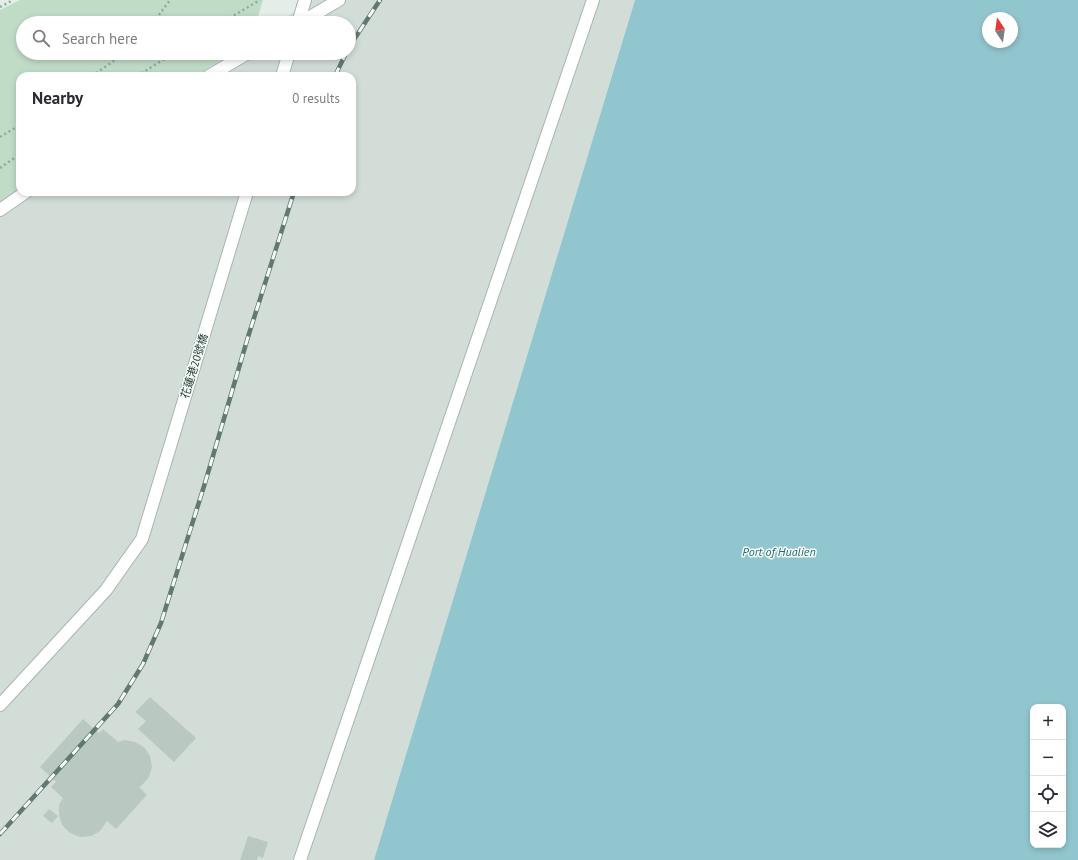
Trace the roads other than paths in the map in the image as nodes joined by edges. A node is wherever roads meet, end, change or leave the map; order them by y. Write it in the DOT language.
graph roads {
  1 [pos="305,0"];
  2 [pos="339,0"];
  3 [pos="593,0"];
  4 [pos="301,16"];
  5 [pos="311,16"];
  6 [pos="236,60"];
  7 [pos="287,60"];
  8 [pos="216,72"];
  9 [pos="283,72"];
  10 [pos="20,196"];
  11 [pos="246,196"];
  12 [pos="0,210"];
  13 [pos="0,705"];
  14 [pos="300,860"];
  1 -- 4 [label="street"];
  2 -- 5 [label="street"];
  3 -- 14 [label="street"];
  6 -- 8 [label="street"];
  7 -- 9 [label="street"];
  10 -- 12 [label="street"];
  11 -- 13 [label="street, 花蓮港20號橋"];
}
